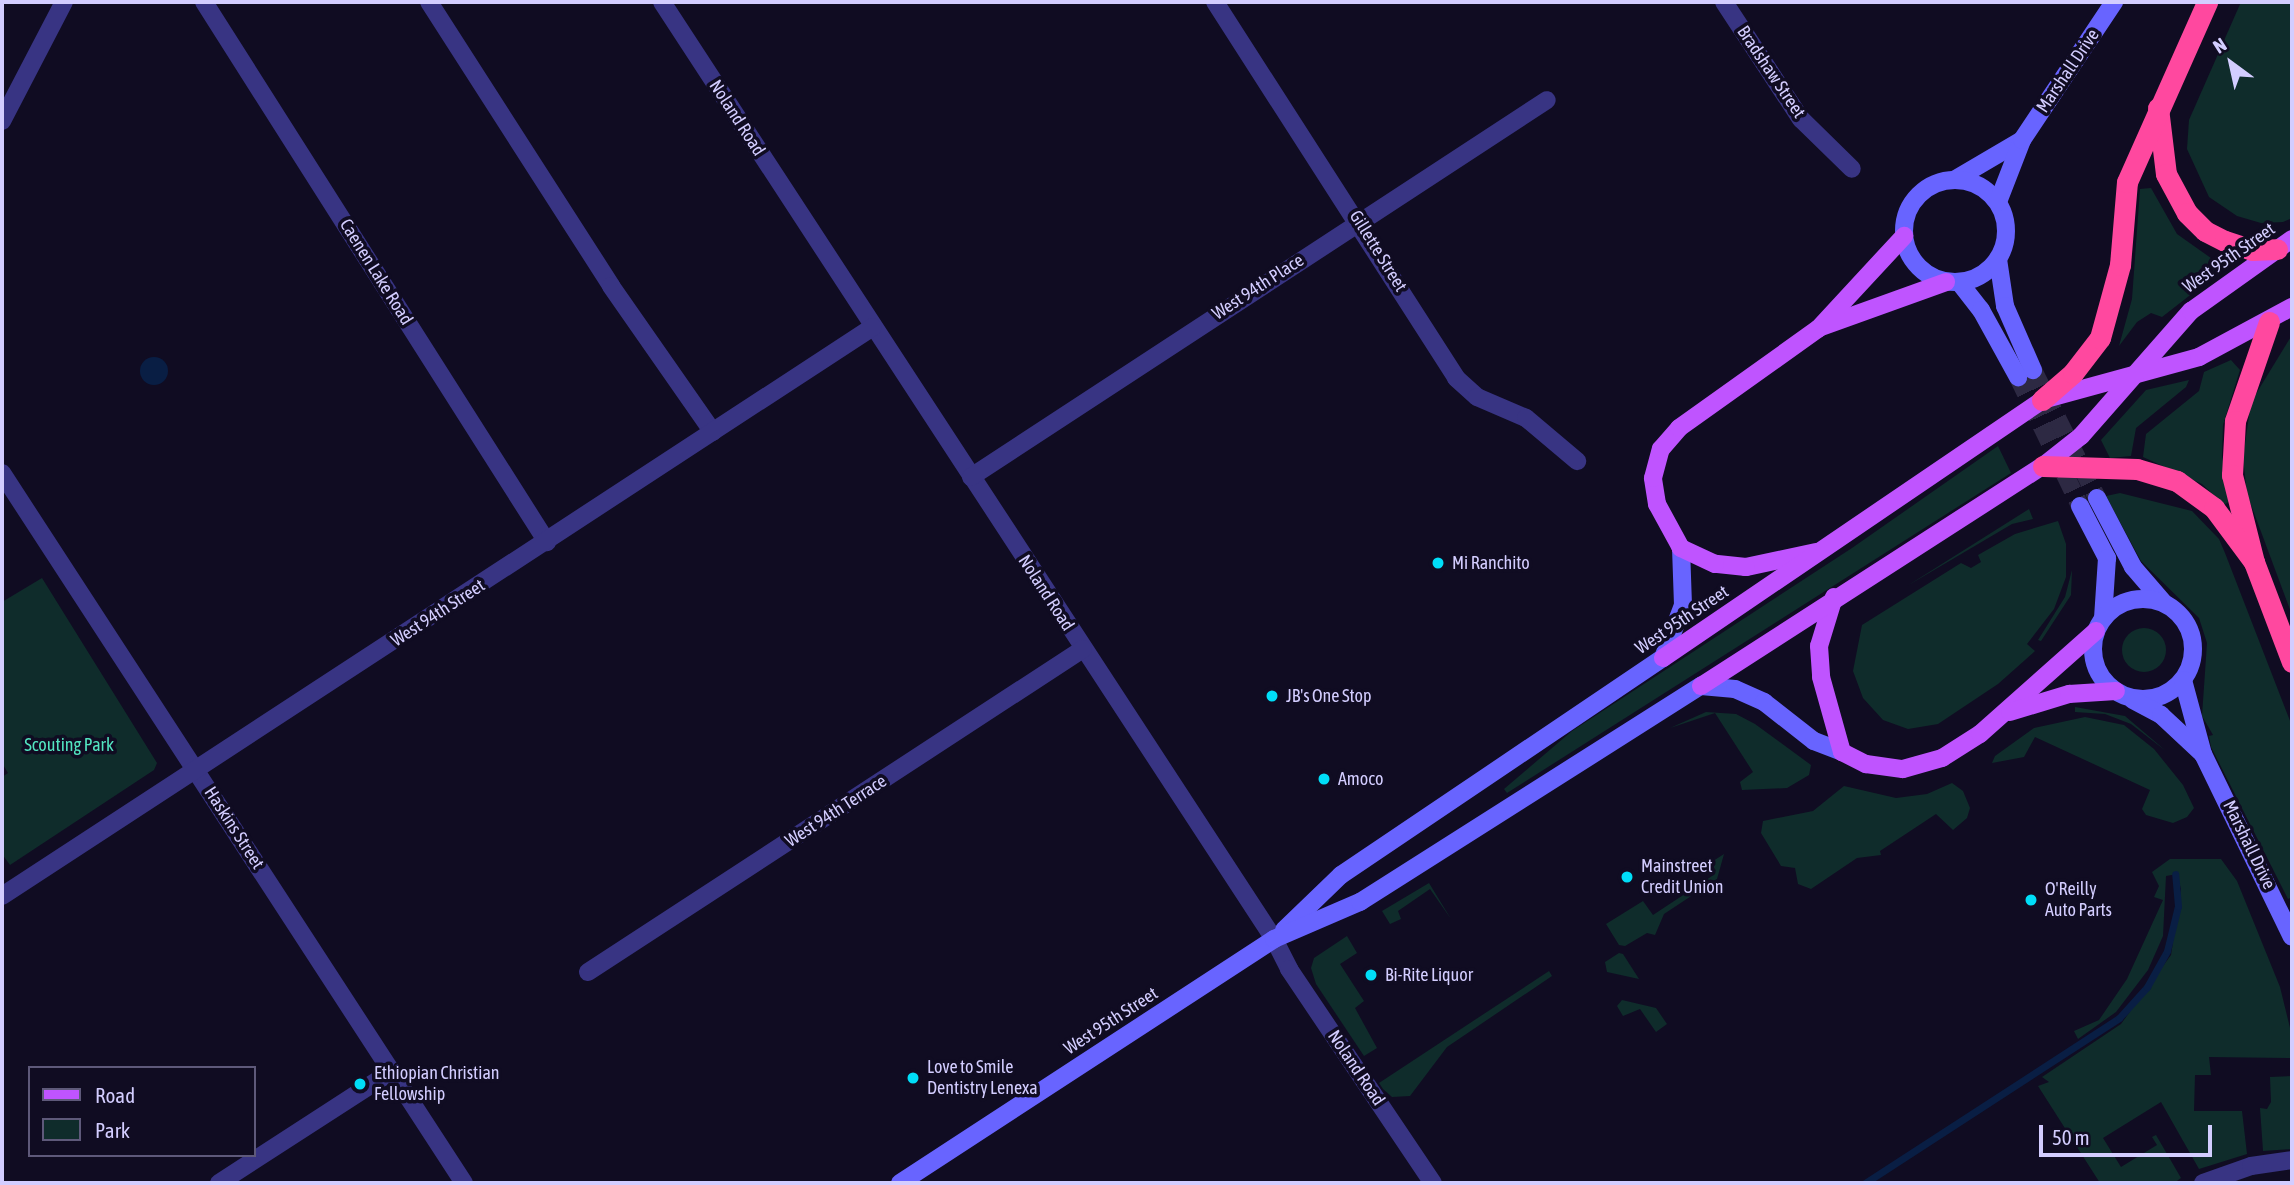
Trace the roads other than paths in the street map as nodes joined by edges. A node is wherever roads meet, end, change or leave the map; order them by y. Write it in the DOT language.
graph roads {
  1 [pos="64,2"];
  2 [pos="204,2"];
  3 [pos="429,2"];
  4 [pos="662,2"];
  5 [pos="1215,2"];
  6 [pos="1724,2"];
  7 [pos="2114,2"];
  8 [pos="2207,2"];
  9 [pos="1546,100"];
  10 [pos="2158,106"];
  11 [pos="2,121"];
  12 [pos="2022,140"];
  13 [pos="1852,169"];
  14 [pos="1954,180"];
  15 [pos="1998,202"];
  16 [pos="1359,220"];
  17 [pos="1904,236"];
  18 [pos="2285,244"];
  19 [pos="1998,258"];
  20 [pos="1953,282"];
  21 [pos="2292,307"];
  22 [pos="2269,322"];
  23 [pos="873,327"];
  24 [pos="1818,328"];
  25 [pos="2134,375"];
  26 [pos="2042,400"];
  27 [pos="713,432"];
  28 [pos="1577,461"];
  29 [pos="2043,466"];
  30 [pos="2,473"];
  31 [pos="971,477"];
  32 [pos="2097,498"];
  33 [pos="2080,506"];
  34 [pos="547,542"];
  35 [pos="1681,548"];
  36 [pos="1826,550"];
  37 [pos="2254,562"];
  38 [pos="1834,597"];
  39 [pos="2164,603"];
  40 [pos="2099,625"];
  41 [pos="1083,649"];
  42 [pos="1663,658"];
  43 [pos="2292,662"];
  44 [pos="2183,680"];
  45 [pos="1701,686"];
  46 [pos="2123,694"];
  47 [pos="2007,713"];
  48 [pos="1842,751"];
  49 [pos="2203,754"];
  50 [pos="195,769"];
  51 [pos="2,897"];
  52 [pos="2292,937"];
  53 [pos="1274,939"];
  54 [pos="588,972"];
  55 [pos="392,1071"];
  56 [pos="2292,1160"];
  57 [pos="219,1183"];
  58 [pos="464,1183"];
  59 [pos="900,1183"];
  60 [pos="1433,1183"];
  61 [pos="2203,1183"];
  1 -- 11 [label="street"];
  2 -- 34 [label="street, Caenen Lake Road"];
  3 -- 27 [label="street"];
  4 -- 23 [label="street, Noland Road"];
  5 -- 16 [label="street, Gillette Street"];
  6 -- 13 [label="street, Bradshaw Street"];
  7 -- 12 [label="street, Marshall Drive"];
  8 -- 10 [label="highway"];
  9 -- 16 [label="street, West 94th Place"];
  10 -- 18 [label="highway"];
  10 -- 26 [label="highway"];
  12 -- 14 [label="street, Marshall Drive"];
  12 -- 15 [label="street, Marshall Drive"];
  14 -- 15 [label="street"];
  14 -- 17 [label="street"];
  15 -- 19 [label="street"];
  16 -- 28 [label="street, Gillette Street"];
  16 -- 31 [label="street, West 94th Place"];
  17 -- 20 [label="street"];
  17 -- 24 [label="main road"];
  18 -- 25 [label="main road, West 95th Street"];
  19 -- 20 [label="street"];
  19 -- 20 [label="street"];
  20 -- 24 [label="main road"];
  21 -- 22 [label="main road, West 95th Street"];
  22 -- 25 [label="main road, West 95th Street"];
  22 -- 37 [label="highway"];
  23 -- 27 [label="street, West 94th Street"];
  23 -- 31 [label="street, Noland Road"];
  24 -- 35 [label="main road"];
  25 -- 26 [label="main road, West 95th Street"];
  25 -- 29 [label="main road, West 95th Street"];
  26 -- 36 [label="main road, West 95th Street"];
  27 -- 34 [label="street, West 94th Street"];
  29 -- 37 [label="highway"];
  29 -- 38 [label="main road, West 95th Street"];
  30 -- 50 [label="street, Haskins Street"];
  31 -- 41 [label="street, Noland Road"];
  32 -- 39 [label="street"];
  33 -- 40 [label="street"];
  34 -- 50 [label="street, West 94th Street"];
  35 -- 36 [label="main road"];
  35 -- 42 [label="street"];
  36 -- 42 [label="main road, West 95th Street"];
  37 -- 43 [label="highway"];
  38 -- 45 [label="main road, West 95th Street"];
  38 -- 48 [label="main road"];
  39 -- 40 [label="street"];
  39 -- 44 [label="street"];
  40 -- 46 [label="street"];
  40 -- 47 [label="main road"];
  41 -- 53 [label="street, Noland Road"];
  41 -- 54 [label="street, West 94th Terrace"];
  42 -- 53 [label="street, West 95th Street"];
  44 -- 46 [label="street"];
  44 -- 49 [label="street, Marshall Drive"];
  45 -- 48 [label="street"];
  45 -- 53 [label="street, West 95th Street"];
  46 -- 47 [label="main road"];
  46 -- 49 [label="street, Marshall Drive"];
  47 -- 48 [label="main road"];
  49 -- 52 [label="street, Marshall Drive"];
  50 -- 51 [label="street, West 94th Street"];
  50 -- 55 [label="street, Haskins Street"];
  53 -- 59 [label="street, West 95th Street"];
  53 -- 60 [label="street, Noland Road"];
  55 -- 57 [label="street"];
  55 -- 58 [label="street, Haskins Street"];
  56 -- 61 [label="street"];
}
